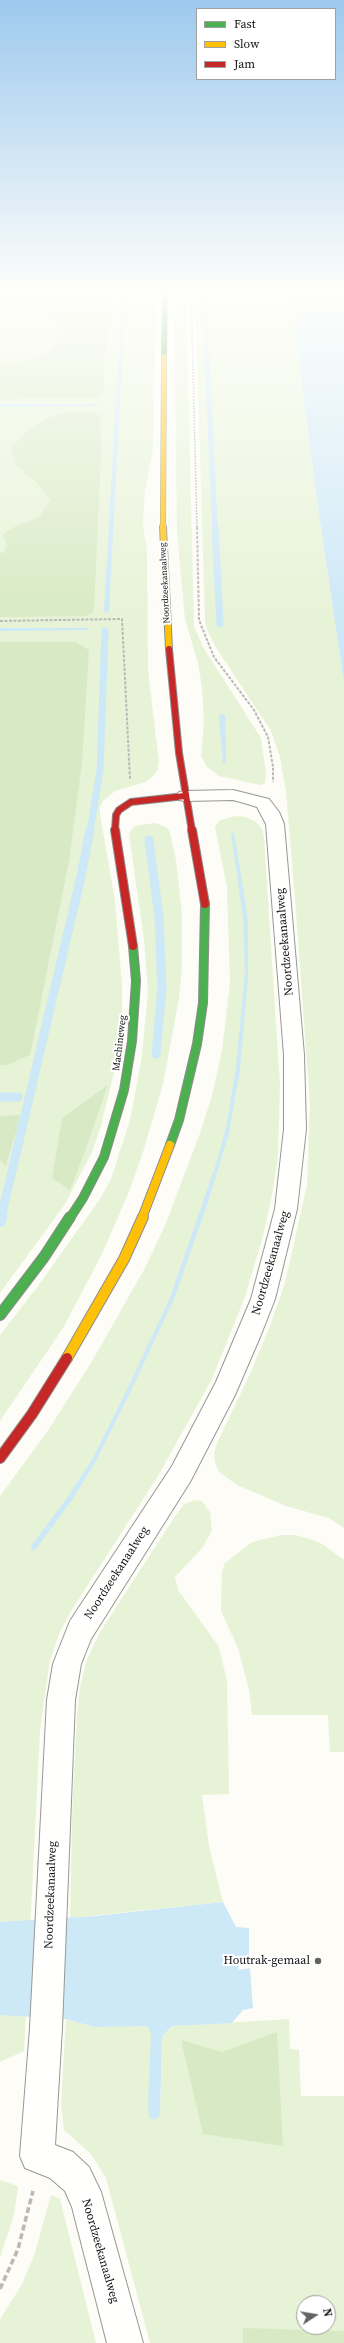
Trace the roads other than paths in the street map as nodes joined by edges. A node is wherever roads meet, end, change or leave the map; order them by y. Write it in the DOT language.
graph roads {
  1 [pos="164,400"];
  2 [pos="185,796"];
  3 [pos="0,1316"];
  4 [pos="0,1458"];
  5 [pos="125,2343"];
  1 -- 2 [label="main road, Noordzeekanaalweg"];
  2 -- 3 [label="main road, Machineweg"];
  2 -- 4 [label="main road, Noordzeekanaalweg"];
  2 -- 5 [label="street, Noordzeekanaalweg"];
}
